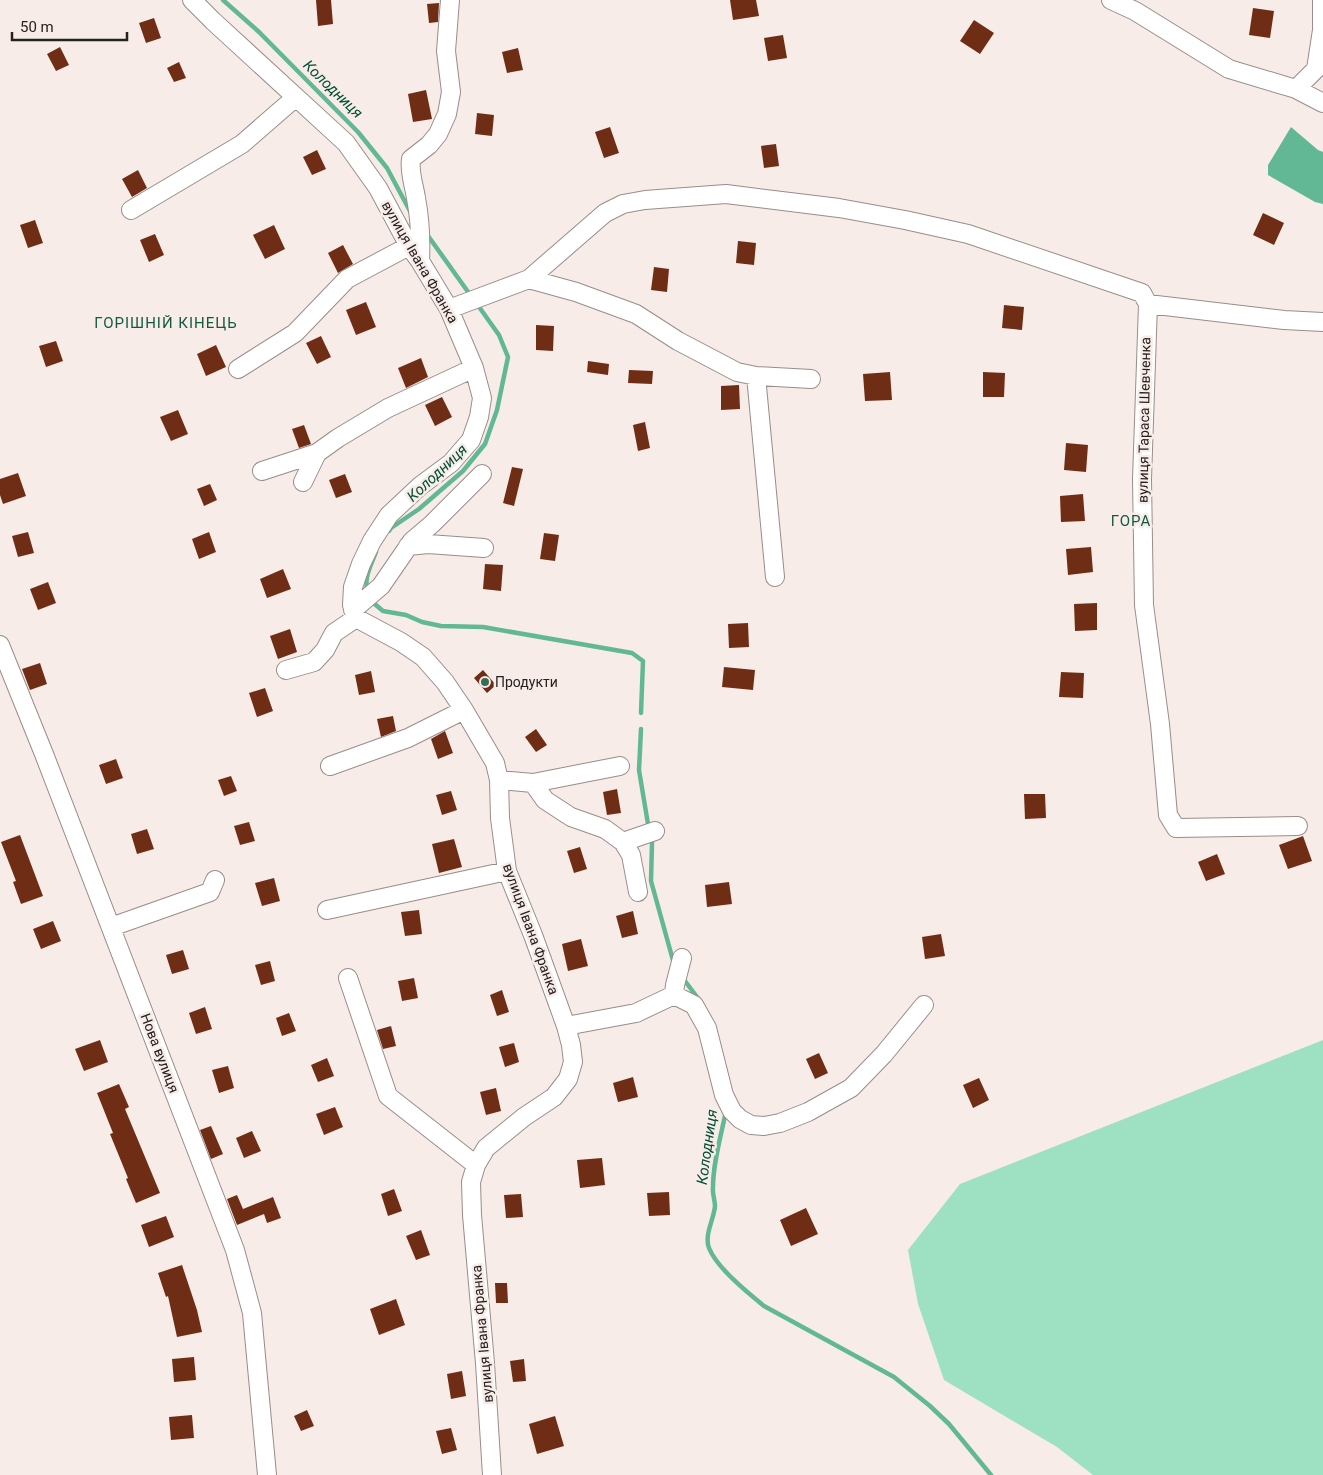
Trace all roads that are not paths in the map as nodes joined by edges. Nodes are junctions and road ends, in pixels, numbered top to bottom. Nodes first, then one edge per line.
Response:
1 (192, 0) edge
2 (450, 0) edge
3 (1111, 0) edge
4 (1322, 0) edge
5 (1296, 89) junction
6 (296, 97) junction
7 (1323, 103) edge
8 (130, 210) dead end
9 (417, 251) junction
10 (529, 279) junction
11 (1148, 304) junction
12 (454, 307) junction
13 (1323, 322) edge
14 (238, 368) dead end
15 (474, 368) junction
16 (756, 376) junction
17 (810, 379) dead end
18 (317, 454) junction
19 (262, 471) dead end
20 (482, 474) dead end
21 (303, 482) dead end
22 (408, 546) junction
23 (484, 548) dead end
24 (775, 577) dead end
25 (357, 611) junction
26 (0, 644) edge
27 (286, 670) dead end
28 (464, 710) junction
29 (330, 766) dead end
30 (620, 766) dead end
31 (499, 780) junction
32 (533, 783) junction
33 (1298, 826) dead end
34 (655, 832) dead end
35 (623, 842) junction
36 (507, 871) junction
37 (215, 880) dead end
38 (638, 892) dead end
39 (327, 910) dead end
40 (111, 927) junction
41 (682, 958) dead end
42 (348, 978) dead end
43 (675, 990) junction
44 (924, 1005) dead end
45 (566, 1026) junction
46 (476, 1165) junction
47 (267, 1475) edge
48 (492, 1475) edge

1 - 6 street, вулиця Івана Франка
2 - 9 street
3 - 5 street
4 - 5 street
5 - 7 street
6 - 8 street
6 - 9 street, вулиця Івана Франка
9 - 12 street, вулиця Івана Франка
9 - 14 street
10 - 11 street
10 - 12 street
10 - 16 street
11 - 13 street
11 - 33 street, вулиця Тараса Шевченка
12 - 15 street, вулиця Івана Франка
15 - 18 street
15 - 25 street, вулиця Івана Франка
16 - 17 street
16 - 24 street
18 - 19 street
18 - 21 street
20 - 22 street
22 - 23 street
22 - 25 street
25 - 27 street
25 - 28 street, вулиця Івана Франка
26 - 40 street, Нова вулиця
28 - 29 street
28 - 31 street, вулиця Івана Франка
30 - 32 street
31 - 32 street
31 - 36 street, вулиця Івана Франка
32 - 35 street
34 - 35 street
35 - 38 street
36 - 39 street
36 - 45 street, вулиця Івана Франка
37 - 40 street
40 - 47 street, Нова вулиця
41 - 43 street
42 - 46 street
43 - 44 street
43 - 45 street
45 - 46 street, вулиця Івана Франка
46 - 48 street, вулиця Івана Франка

